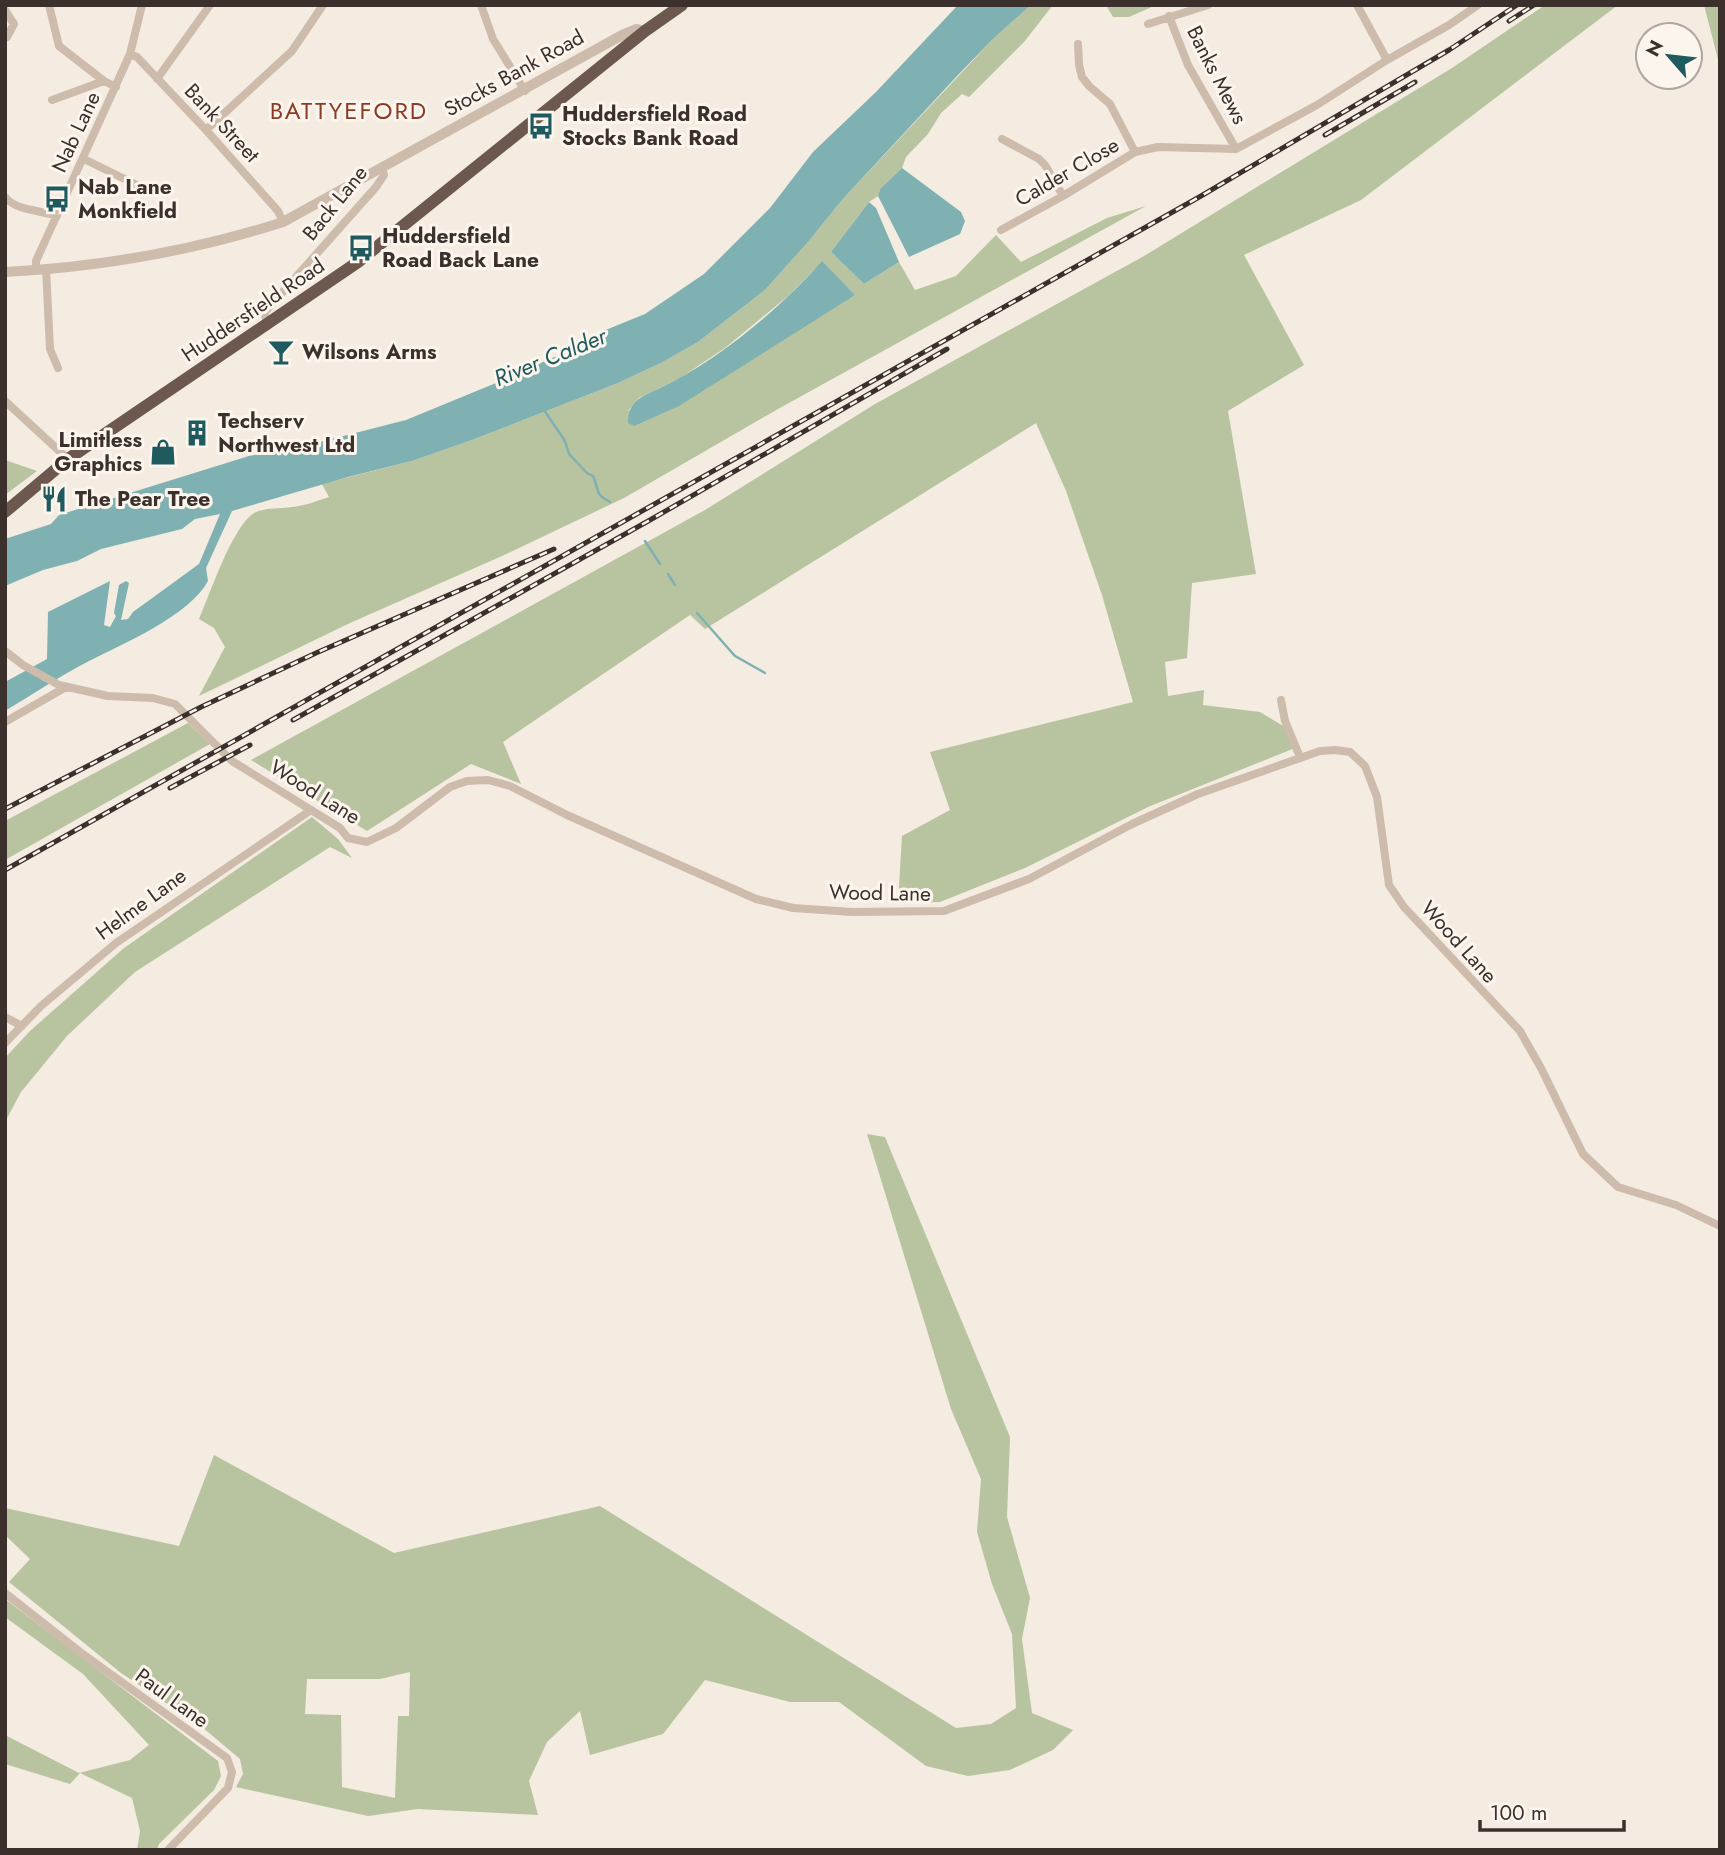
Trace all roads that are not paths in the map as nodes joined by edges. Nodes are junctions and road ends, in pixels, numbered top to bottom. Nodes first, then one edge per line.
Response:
1 (49, 5) edge
2 (142, 5) edge
3 (210, 5) edge
4 (324, 5) edge
5 (481, 5) edge
6 (682, 5) edge
7 (1208, 5) edge
8 (1357, 5) edge
9 (1479, 5) edge
10 (5, 10) edge
11 (1169, 16) junction
12 (1148, 24) dead end
13 (645, 31) junction
14 (7, 37) edge
15 (1078, 44) dead end
16 (130, 54) junction
17 (1387, 60) junction
18 (157, 79) junction
19 (104, 81) junction
20 (116, 87) junction
21 (525, 91) junction
22 (52, 100) dead end
23 (206, 130) junction
24 (1002, 139) dead end
25 (1236, 149) junction
26 (1135, 152) junction
27 (84, 159) junction
28 (382, 169) junction
29 (143, 188) dead end
30 (1063, 196) junction
31 (6, 198) edge
32 (57, 216) junction
33 (284, 222) junction
34 (1001, 230) dead end
35 (41, 270) junction
36 (5, 272) edge
37 (268, 324) junction
38 (58, 368) dead end
39 (5, 401) edge
40 (68, 459) junction
41 (5, 512) edge
42 (5, 651) edge
43 (63, 686) junction
44 (1281, 700) dead end
45 (5, 722) edge
46 (1300, 757) junction
47 (311, 810) junction
48 (5, 1017) edge
49 (22, 1026) junction
50 (5, 1043) edge
51 (1720, 1226) edge
52 (5, 1593) edge
53 (168, 1850) edge

1 - 19 street
2 - 16 street, Nab Lane
3 - 18 street
4 - 23 street
5 - 21 street
6 - 13 highway, Huddersfield Road
7 - 11 street
8 - 17 street
9 - 17 street
10 - 14 street
11 - 12 street
11 - 25 street, Banks Mews
13 - 21 street, Stocks Bank Road
13 - 37 highway, Huddersfield Road
15 - 26 street
16 - 18 street, Bank Street
16 - 20 street, Nab Lane
17 - 25 street
18 - 23 street, Bank Street
19 - 20 street
19 - 22 street
20 - 27 street, Nab Lane
21 - 28 street, Stocks Bank Road
23 - 33 street, Bank Street
24 - 30 street
25 - 26 street, Calder Close
26 - 30 street, Calder Close
27 - 29 street
27 - 32 street, Nab Lane
28 - 33 street, Stocks Bank Road
28 - 37 street, Back Lane
30 - 34 street, Calder Close
31 - 32 street
32 - 35 street, Nab Lane
33 - 35 street, Stocks Bank Road
35 - 36 street, Stocks Bank Road
35 - 38 street
37 - 40 highway, Huddersfield Road
39 - 40 street
40 - 41 highway, Huddersfield Road
42 - 43 street, Wood Lane
43 - 45 street
43 - 47 street, Wood Lane
44 - 46 street
46 - 47 street, Wood Lane
46 - 51 street, Wood Lane
47 - 49 street, Helme Lane
48 - 49 street
49 - 50 street, Helme Lane
52 - 53 street, Paul Lane

